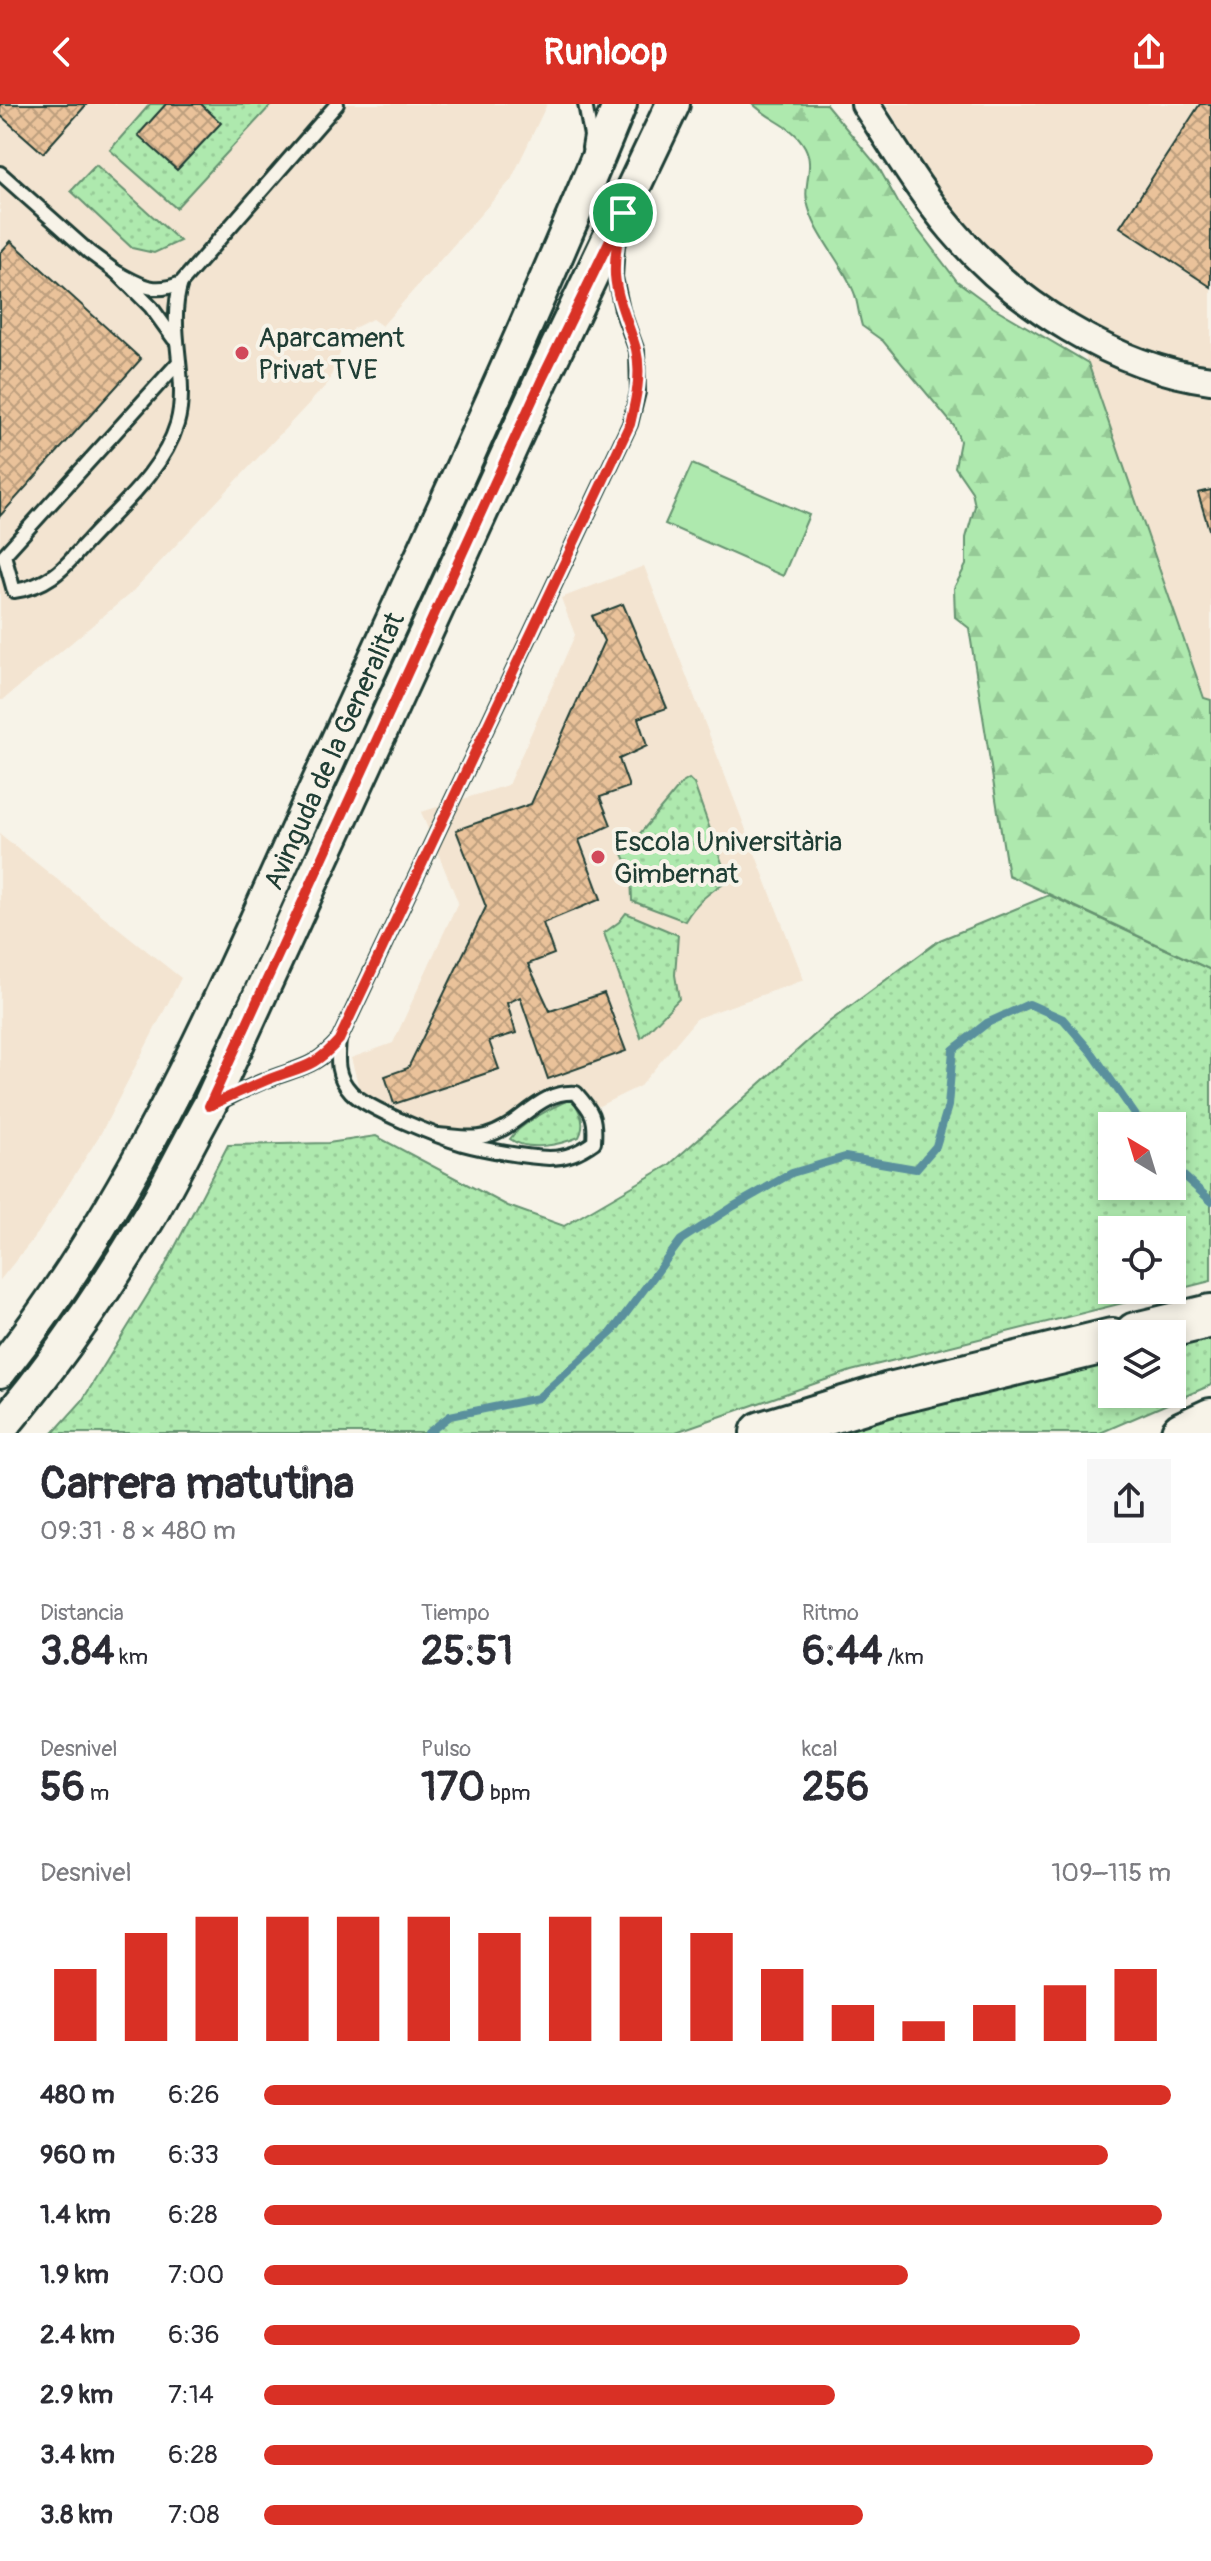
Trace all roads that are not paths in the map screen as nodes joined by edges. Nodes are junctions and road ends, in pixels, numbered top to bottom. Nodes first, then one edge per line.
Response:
1 (337, 104) edge
2 (585, 104) edge
3 (620, 104) edge
4 (673, 104) edge
5 (865, 104) edge
6 (0, 173) edge
7 (585, 190) junction
8 (623, 213) junction
9 (116, 272) junction
10 (181, 283) junction
11 (177, 342) junction
12 (178, 363) junction
13 (1211, 380) edge
14 (7, 592) edge
15 (339, 1040) junction
16 (209, 1106) junction
17 (439, 1135) junction
18 (1211, 1316) edge
19 (1186, 1322) edge
20 (1098, 1343) edge
21 (0, 1371) edge
22 (1211, 1420) edge
23 (0, 1429) edge
24 (762, 1433) edge
25 (1183, 1433) edge

1 - 10 lane
2 - 7 lane
3 - 7 street, Avinguda de la Generalitat
4 - 8 street, Avinguda de la Generalitat
5 - 13 street
6 - 9 lane
7 - 21 street, Avinguda de la Generalitat
8 - 15 lane
8 - 16 street, Avinguda de la Generalitat
9 - 10 lane
9 - 11 lane
10 - 11 lane
11 - 12 lane
12 - 14 lane
12 - 14 lane
15 - 16 lane
15 - 17 lane
16 - 23 street, Avinguda de la Generalitat
17 - 17 lane
18 - 19 highway
20 - 24 highway
22 - 25 highway

